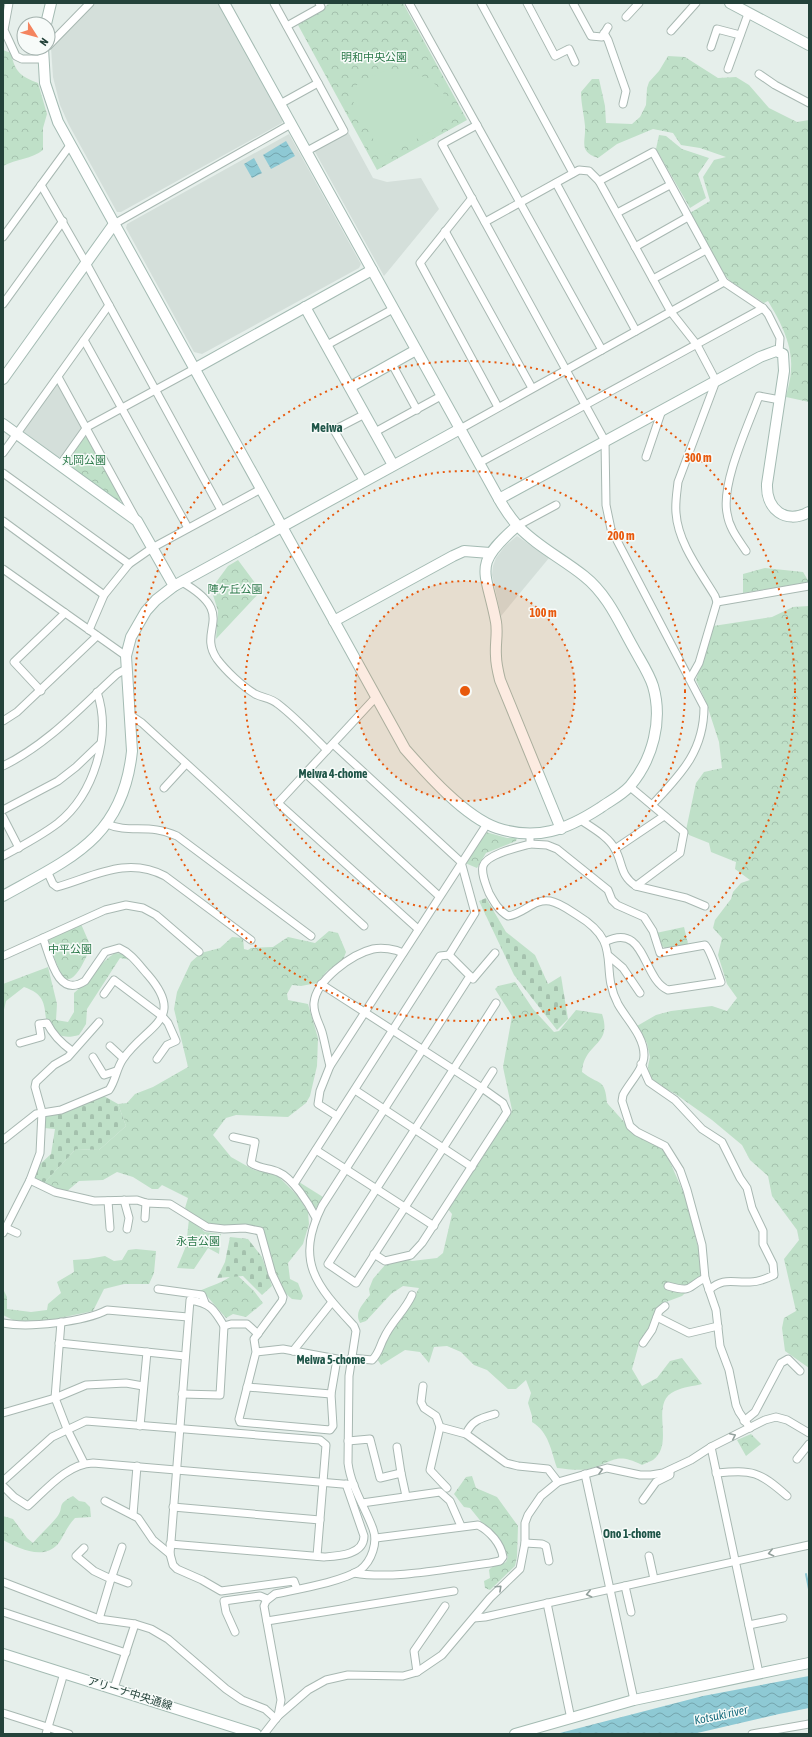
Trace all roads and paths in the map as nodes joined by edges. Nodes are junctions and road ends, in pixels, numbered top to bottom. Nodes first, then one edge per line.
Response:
1 (9, 3) edge
2 (51, 3) edge
3 (90, 3) edge
4 (224, 3) edge
5 (274, 3) edge
6 (319, 3) edge
7 (409, 3) edge
8 (481, 3) edge
9 (527, 3) edge
10 (573, 3) edge
11 (639, 3) edge
12 (696, 3) edge
13 (730, 3) edge
14 (748, 14) junction
15 (48, 16) edge
16 (626, 17) dead end
17 (287, 26) junction
18 (671, 31) dead end
19 (740, 36) junction
20 (56, 38) edge
21 (809, 45) edge
22 (711, 47) dead end
23 (16, 56) edge
24 (16, 56) edge
25 (30, 56) edge
26 (44, 56) edge
27 (575, 62) dead end
28 (728, 69) dead end
29 (759, 74) dead end
30 (318, 83) junction
31 (809, 103) edge
32 (280, 104) junction
33 (623, 104) dead end
34 (291, 124) junction
35 (477, 125) junction
36 (71, 144) junction
37 (306, 151) junction
38 (573, 173) junction
39 (599, 181) junction
40 (556, 183) junction
41 (41, 184) junction
42 (670, 185) junction
43 (472, 198) junction
44 (520, 202) junction
45 (617, 214) junction
46 (688, 217) junction
47 (63, 221) junction
48 (485, 222) junction
49 (114, 224) junction
50 (445, 231) junction
51 (3, 238) edge
52 (635, 247) junction
53 (706, 250) junction
54 (86, 262) junction
55 (372, 270) junction
56 (653, 279) junction
57 (724, 282) junction
58 (3, 304) edge
59 (109, 305) junction
60 (305, 307) junction
61 (763, 308) junction
62 (393, 309) junction
63 (671, 312) junction
64 (636, 331) junction
65 (84, 340) junction
66 (326, 345) junction
67 (697, 345) junction
68 (416, 350) junction
69 (602, 350) junction
70 (779, 352) junction
71 (392, 364) junction
72 (194, 369) junction
73 (567, 369) junction
74 (58, 377) junction
75 (3, 379) edge
76 (716, 381) junction
77 (350, 387) junction
78 (532, 388) junction
79 (156, 390) junction
80 (442, 396) junction
81 (780, 400) junction
82 (587, 406) junction
83 (498, 408) junction
84 (121, 409) junction
85 (417, 410) junction
86 (662, 410) junction
87 (365, 414) junction
88 (3, 424) edge
89 (87, 427) junction
90 (460, 429) junction
91 (375, 432) junction
92 (17, 434) junction
93 (606, 441) junction
94 (3, 453) edge
95 (646, 457) dead end
96 (479, 464) junction
97 (60, 465) junction
98 (393, 465) junction
99 (3, 473) edge
100 (364, 482) junction
101 (261, 489) junction
102 (499, 499) junction
103 (556, 506) dead end
104 (221, 510) junction
105 (809, 512) edge
106 (137, 521) junction
107 (3, 522) edge
108 (518, 526) junction
109 (282, 527) junction
110 (188, 528) junction
111 (152, 548) junction
112 (746, 551) dead end
113 (490, 553) junction
114 (129, 564) junction
115 (3, 569) edge
116 (178, 584) junction
117 (809, 586) edge
118 (104, 595) junction
119 (717, 602) junction
120 (65, 613) junction
121 (334, 622) junction
122 (89, 630) junction
123 (97, 636) junction
124 (126, 656) junction
125 (126, 669) junction
126 (690, 679) junction
127 (41, 691) junction
128 (97, 692) junction
129 (376, 697) junction
130 (130, 715) junction
131 (3, 721) edge
132 (100, 744) junction
133 (330, 747) junction
134 (186, 764) junction
135 (3, 766) edge
136 (305, 773) junction
137 (629, 786) junction
138 (164, 788) dead end
139 (652, 806) junction
140 (3, 810) edge
141 (664, 816) junction
142 (3, 817) edge
143 (581, 820) junction
144 (107, 824) junction
145 (487, 824) junction
146 (561, 829) junction
147 (530, 834) junction
148 (530, 844) junction
149 (19, 848) junction
150 (615, 849) junction
151 (3, 856) edge
152 (461, 862) junction
153 (47, 871) junction
154 (636, 886) junction
155 (3, 896) edge
156 (439, 896) junction
157 (706, 906) dead end
158 (364, 926) dead end
159 (418, 930) junction
160 (311, 936) dead end
161 (43, 938) junction
162 (251, 940) dead end
163 (605, 942) junction
164 (199, 952) dead end
165 (403, 953) junction
166 (495, 953) dead end
167 (449, 955) junction
168 (3, 956) edge
169 (609, 956) junction
170 (470, 976) junction
171 (321, 984) junction
172 (640, 993) dead end
173 (104, 994) dead end
174 (496, 1003) dead end
175 (365, 1012) junction
176 (162, 1016) junction
177 (99, 1022) dead end
178 (393, 1030) junction
179 (20, 1043) dead end
180 (110, 1046) dead end
181 (423, 1050) junction
182 (72, 1051) junction
183 (93, 1057) dead end
184 (123, 1058) junction
185 (157, 1059) dead end
186 (641, 1064) junction
187 (330, 1066) junction
188 (453, 1069) junction
189 (116, 1071) junction
190 (493, 1071) dead end
191 (482, 1088) junction
192 (354, 1090) junction
193 (384, 1110) junction
194 (42, 1112) junction
195 (338, 1116) junction
196 (415, 1129) junction
197 (233, 1137) dead end
198 (3, 1140) edge
199 (443, 1148) junction
200 (316, 1150) junction
201 (472, 1167) junction
202 (346, 1170) junction
203 (30, 1180) junction
204 (294, 1184) junction
205 (376, 1189) junction
206 (124, 1200) junction
207 (108, 1201) junction
208 (146, 1203) junction
209 (404, 1208) junction
210 (145, 1218) dead end
211 (316, 1218) junction
212 (434, 1226) junction
213 (110, 1228) dead end
214 (127, 1229) dead end
215 (5, 1230) edge
216 (17, 1233) dead end
217 (374, 1254) junction
218 (705, 1278) junction
219 (668, 1286) dead end
220 (158, 1290) dead end
221 (708, 1290) junction
222 (412, 1295) dead end
223 (332, 1302) junction
224 (205, 1303) junction
225 (665, 1306) dead end
226 (188, 1317) junction
227 (657, 1317) junction
228 (61, 1322) junction
229 (3, 1323) edge
230 (224, 1326) junction
231 (718, 1326) junction
232 (258, 1334) junction
233 (59, 1343) junction
234 (643, 1343) dead end
235 (293, 1351) junction
236 (147, 1352) junction
237 (256, 1352) junction
238 (185, 1356) junction
239 (351, 1358) junction
240 (800, 1371) dead end
241 (143, 1386) junction
242 (423, 1386) dead end
243 (247, 1387) junction
244 (182, 1394) junction
245 (331, 1394) junction
246 (55, 1398) junction
247 (3, 1413) edge
248 (495, 1414) dead end
249 (744, 1421) junction
250 (140, 1426) junction
251 (440, 1427) junction
252 (750, 1428) junction
253 (67, 1429) junction
254 (179, 1430) junction
255 (809, 1433) edge
256 (466, 1434) junction
257 (348, 1441) junction
258 (809, 1444) edge
259 (397, 1447) dead end
260 (711, 1447) junction
261 (797, 1459) dead end
262 (84, 1463) junction
263 (137, 1466) junction
264 (176, 1470) junction
265 (670, 1470) junction
266 (401, 1473) junction
267 (716, 1473) junction
268 (585, 1474) junction
269 (3, 1481) edge
270 (323, 1482) junction
271 (558, 1482) junction
272 (350, 1484) junction
273 (3, 1486) edge
274 (447, 1488) dead end
275 (406, 1496) junction
276 (787, 1496) dead end
277 (643, 1500) dead end
278 (104, 1501) dead end
279 (362, 1503) junction
280 (172, 1507) junction
281 (134, 1515) junction
282 (320, 1520) junction
283 (462, 1526) junction
284 (376, 1538) junction
285 (525, 1543) junction
286 (170, 1544) junction
287 (809, 1545) edge
288 (122, 1547) dead end
289 (84, 1548) dead end
290 (170, 1554) junction
291 (317, 1556) junction
292 (649, 1556) dead end
293 (549, 1561) dead end
294 (735, 1561) junction
295 (353, 1573) junction
296 (112, 1578) junction
297 (654, 1579) junction
298 (3, 1582) edge
299 (128, 1583) dead end
300 (626, 1586) junction
301 (297, 1589) junction
302 (610, 1589) junction
303 (454, 1592) dead end
304 (267, 1599) junction
305 (547, 1603) junction
306 (445, 1606) dead end
307 (3, 1612) edge
308 (631, 1612) dead end
309 (474, 1618) junction
310 (783, 1618) dead end
311 (99, 1619) junction
312 (267, 1621) junction
313 (135, 1624) junction
314 (749, 1625) junction
315 (235, 1632) dead end
316 (126, 1653) junction
317 (3, 1654) edge
318 (809, 1662) edge
319 (417, 1672) junction
320 (64, 1673) junction
321 (759, 1673) junction
322 (114, 1688) junction
323 (634, 1700) junction
324 (3, 1713) edge
325 (277, 1717) junction
326 (571, 1719) junction
327 (809, 1724) edge
328 (799, 1726) junction
329 (47, 1731) edge
330 (69, 1734) edge
331 (256, 1734) edge
332 (264, 1734) edge
333 (514, 1734) edge
334 (752, 1734) edge
335 (800, 1734) edge

1 - 23 street
2 - 15 street
3 - 20 street
4 - 32 street
5 - 17 street
6 - 17 street
7 - 35 street
8 - 38 street
9 - 27 street
10 - 33 street
11 - 16 street
12 - 18 street
13 - 14 street
14 - 19 street
14 - 21 street
17 - 30 street
19 - 22 street
19 - 28 street
24 - 25 street
26 - 36 street
29 - 31 street
30 - 32 street
30 - 37 street
32 - 34 street
34 - 37 street
34 - 49 street
35 - 43 street
35 - 44 street
36 - 41 street
36 - 49 street
37 - 55 street
38 - 39 street
38 - 40 street
39 - 42 street
39 - 45 street
40 - 44 street
40 - 64 street
41 - 47 street
41 - 51 street
42 - 45 street
42 - 46 street
43 - 48 street
43 - 50 street
44 - 48 street
44 - 69 street
45 - 52 street
46 - 52 street
46 - 53 street
47 - 54 street
47 - 58 street
48 - 73 street
49 - 54 street
49 - 72 street
50 - 78 street
50 - 83 street
52 - 56 street
53 - 56 street
53 - 57 street
54 - 59 street
54 - 75 street
55 - 60 street
55 - 62 street
56 - 63 street
57 - 61 street
57 - 63 street
59 - 65 street
59 - 79 street
60 - 66 street
60 - 72 street
61 - 67 street
61 - 70 street
62 - 66 street
62 - 68 street
63 - 64 street
63 - 67 street
64 - 69 street
65 - 74 street
65 - 84 street
66 - 77 street
67 - 76 street
67 - 82 street
68 - 71 street
68 - 80 street
69 - 73 street
70 - 76 street
70 - 81 street
71 - 77 street
71 - 85 street
72 - 79 street
72 - 101 street
73 - 78 street
73 - 82 street
74 - 89 street
74 - 92 street
76 - 86 street
76 - 119 street
77 - 87 street
78 - 83 street
79 - 84 street
79 - 104 street
80 - 85 street
80 - 90 street
81 - 105 street
81 - 112 street
82 - 93 street
82 - 96 street
83 - 90 street
84 - 89 street
84 - 110 street
85 - 91 street
86 - 93 street
86 - 95 street
87 - 91 street
87 - 100 street
88 - 92 street
89 - 97 street
89 - 106 street
90 - 96 street
90 - 98 street
91 - 98 street
92 - 94 street
92 - 97 street
93 - 102 street
93 - 126 street
96 - 102 street
97 - 106 street
98 - 100 street
99 - 114 street
100 - 109 street
101 - 104 street
101 - 109 street
102 - 108 street
103 - 108 street
104 - 110 street
106 - 111 street
107 - 118 street
108 - 113 street
108 - 137 street
109 - 116 street
109 - 121 street
110 - 111 street
111 - 114 street
111 - 116 street
113 - 121 street
113 - 146 street
114 - 118 street
115 - 120 street
116 - 124 street
116 - 133 street
117 - 119 street
118 - 122 street
119 - 126 street
120 - 122 street
120 - 127 street
121 - 129 street
122 - 123 street
123 - 124 street
123 - 127 street
124 - 125 street
125 - 128 street
125 - 130 street
126 - 139 street
127 - 131 street
128 - 132 street
128 - 135 street
129 - 133 street
129 - 145 street
130 - 134 street
130 - 144 street
132 - 140 street
132 - 149 street
133 - 136 street
133 - 152 street
134 - 138 street
134 - 158 street
136 - 156 street
136 - 159 street
137 - 139 street
137 - 143 street
139 - 141 street
141 - 150 street
141 - 154 street
142 - 149 street
143 - 146 street
143 - 150 street
144 - 153 street
144 - 160 street
145 - 147 street
145 - 152 street
146 - 147 street
147 - 148 street
148 - 163 street
148 - 163 street
149 - 151 street
150 - 154 street
152 - 156 street
152 - 167 street
153 - 155 street
153 - 162 street
154 - 157 street
156 - 159 street
159 - 165 street
161 - 164 street
161 - 168 street
161 - 176 street
163 - 169 street
165 - 171 street
165 - 175 street
166 - 170 street
167 - 170 street
167 - 178 street
169 - 172 street
169 - 186 street
170 - 181 street
171 - 175 street
171 - 187 street
173 - 176 street
174 - 188 street
175 - 178 street
175 - 187 street
176 - 184 street
176 - 185 street
177 - 182 street
178 - 181 street
178 - 192 street
179 - 182 street
180 - 184 street
181 - 188 street
181 - 193 street
182 - 194 street
183 - 189 street
184 - 189 street
186 - 218 street
186 - 221 street
187 - 195 street
188 - 191 street
188 - 196 street
189 - 194 street
190 - 191 street
191 - 199 street
191 - 201 street
192 - 193 street
192 - 195 street
193 - 196 street
193 - 202 street
194 - 198 street
194 - 203 street
195 - 200 street
196 - 199 street
196 - 205 street
197 - 204 street
199 - 201 street
199 - 209 street
200 - 202 street
200 - 204 street
201 - 212 street
202 - 205 street
202 - 211 street
203 - 207 street
203 - 215 street
204 - 211 street
205 - 209 street
205 - 217 street
206 - 207 street
206 - 208 street
206 - 214 street
207 - 213 street
208 - 210 street
208 - 232 street
209 - 212 street
209 - 217 street
211 - 223 street
212 - 217 street
215 - 216 street
218 - 219 street
218 - 221 street
220 - 224 street
221 - 231 street
222 - 239 street
223 - 235 street
223 - 239 street
224 - 226 street
224 - 230 street
225 - 227 street
226 - 228 street
226 - 238 street
227 - 231 street
227 - 234 street
228 - 229 street
228 - 233 street
230 - 232 street
230 - 244 street
231 - 249 street
232 - 237 street
233 - 236 street
233 - 246 street
235 - 237 street
235 - 245 street
236 - 238 street
236 - 241 street
237 - 243 street
238 - 244 street
239 - 257 street
240 - 249 street
241 - 246 street
241 - 250 street
242 - 251 street
243 - 245 street
243 - 245 street
244 - 254 street
246 - 247 street
246 - 253 street
248 - 256 street
249 - 252 street
250 - 253 street
250 - 254 street
251 - 256 street
251 - 274 street
252 - 255 street
260 -> 252 street
253 - 262 street
253 - 269 street
254 - 264 street
254 - 270 street
256 - 271 street
257 - 266 street
257 - 272 street
258 - 261 street
259 - 266 street
260 - 265 street
260 - 267 street
262 - 263 street
262 - 273 street
263 - 264 street
263 - 281 street
264 - 270 street
264 - 280 street
268 -> 265 street
265 - 277 street
266 - 275 street
267 - 276 street
267 - 294 street
268 - 271 street
268 - 302 street
270 - 272 street
270 - 282 street
271 - 285 street
272 - 279 street
272 - 291 street
275 - 279 street
275 - 283 street
278 - 281 street
279 - 284 street
280 - 282 street
280 - 286 street
281 - 290 street
282 - 291 street
283 - 284 street
283 - 295 street
284 - 295 street
285 - 293 street
309 -> 285 street
286 - 290 street
286 - 291 street
287 -> 294 street
288 - 296 street
289 - 296 street
290 - 301 street
292 - 297 street
294 - 297 street
294 - 314 street
295 - 301 street
296 - 299 street
296 - 311 street
297 - 300 street
298 - 311 street
300 - 302 street
300 - 308 street
301 - 304 street
302 -> 305 street
302 - 323 street
303 - 312 street
304 - 312 street
304 - 315 street
305 - 309 street
305 - 326 street
306 - 319 street
307 - 316 street
309 - 319 street
310 - 314 street
311 - 313 street
312 - 325 street
313 - 316 street
313 - 325 street
314 - 321 street
316 - 322 street
317 - 320 street, アリーナ中央通線
318 - 321 street
319 - 325 street
320 - 322 street, アリーナ中央通線
320 - 329 street
321 - 323 street
322 - 331 street, アリーナ中央通線
323 - 326 street
324 - 329 street
325 - 332 street
326 - 333 street
327 - 328 street
328 - 334 street
328 - 335 street
329 - 330 street

